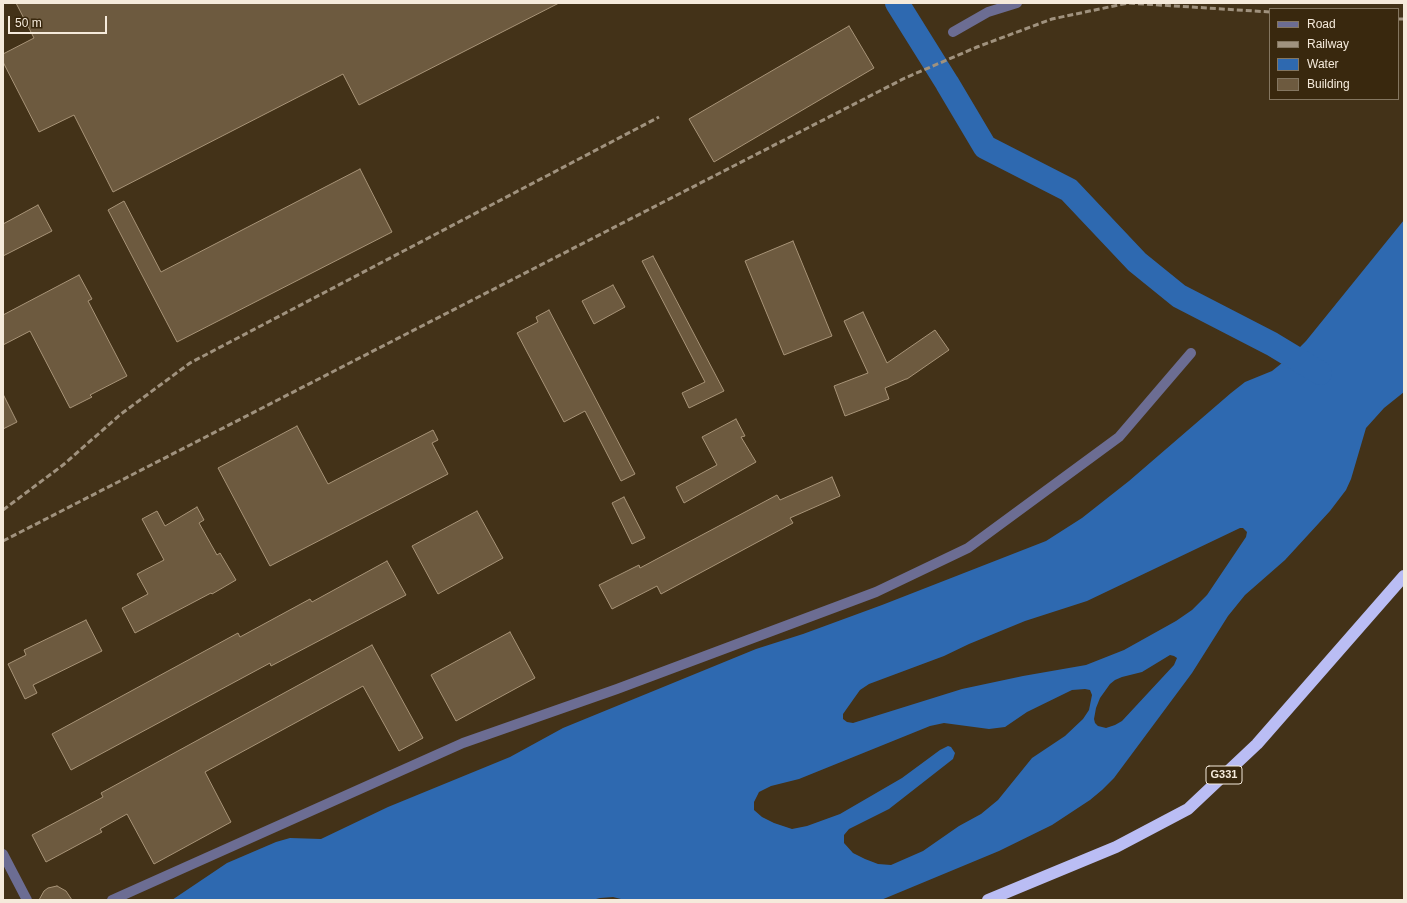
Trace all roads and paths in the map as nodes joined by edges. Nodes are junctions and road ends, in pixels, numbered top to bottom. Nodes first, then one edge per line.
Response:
1 (1017, 3) edge
2 (953, 32) dead end
3 (1191, 353) dead end
4 (1404, 576) edge
5 (3, 854) edge
6 (27, 900) edge
7 (112, 900) edge
8 (988, 900) edge

1 - 2 street
3 - 7 street
4 - 8 highway, G331
5 - 6 street

